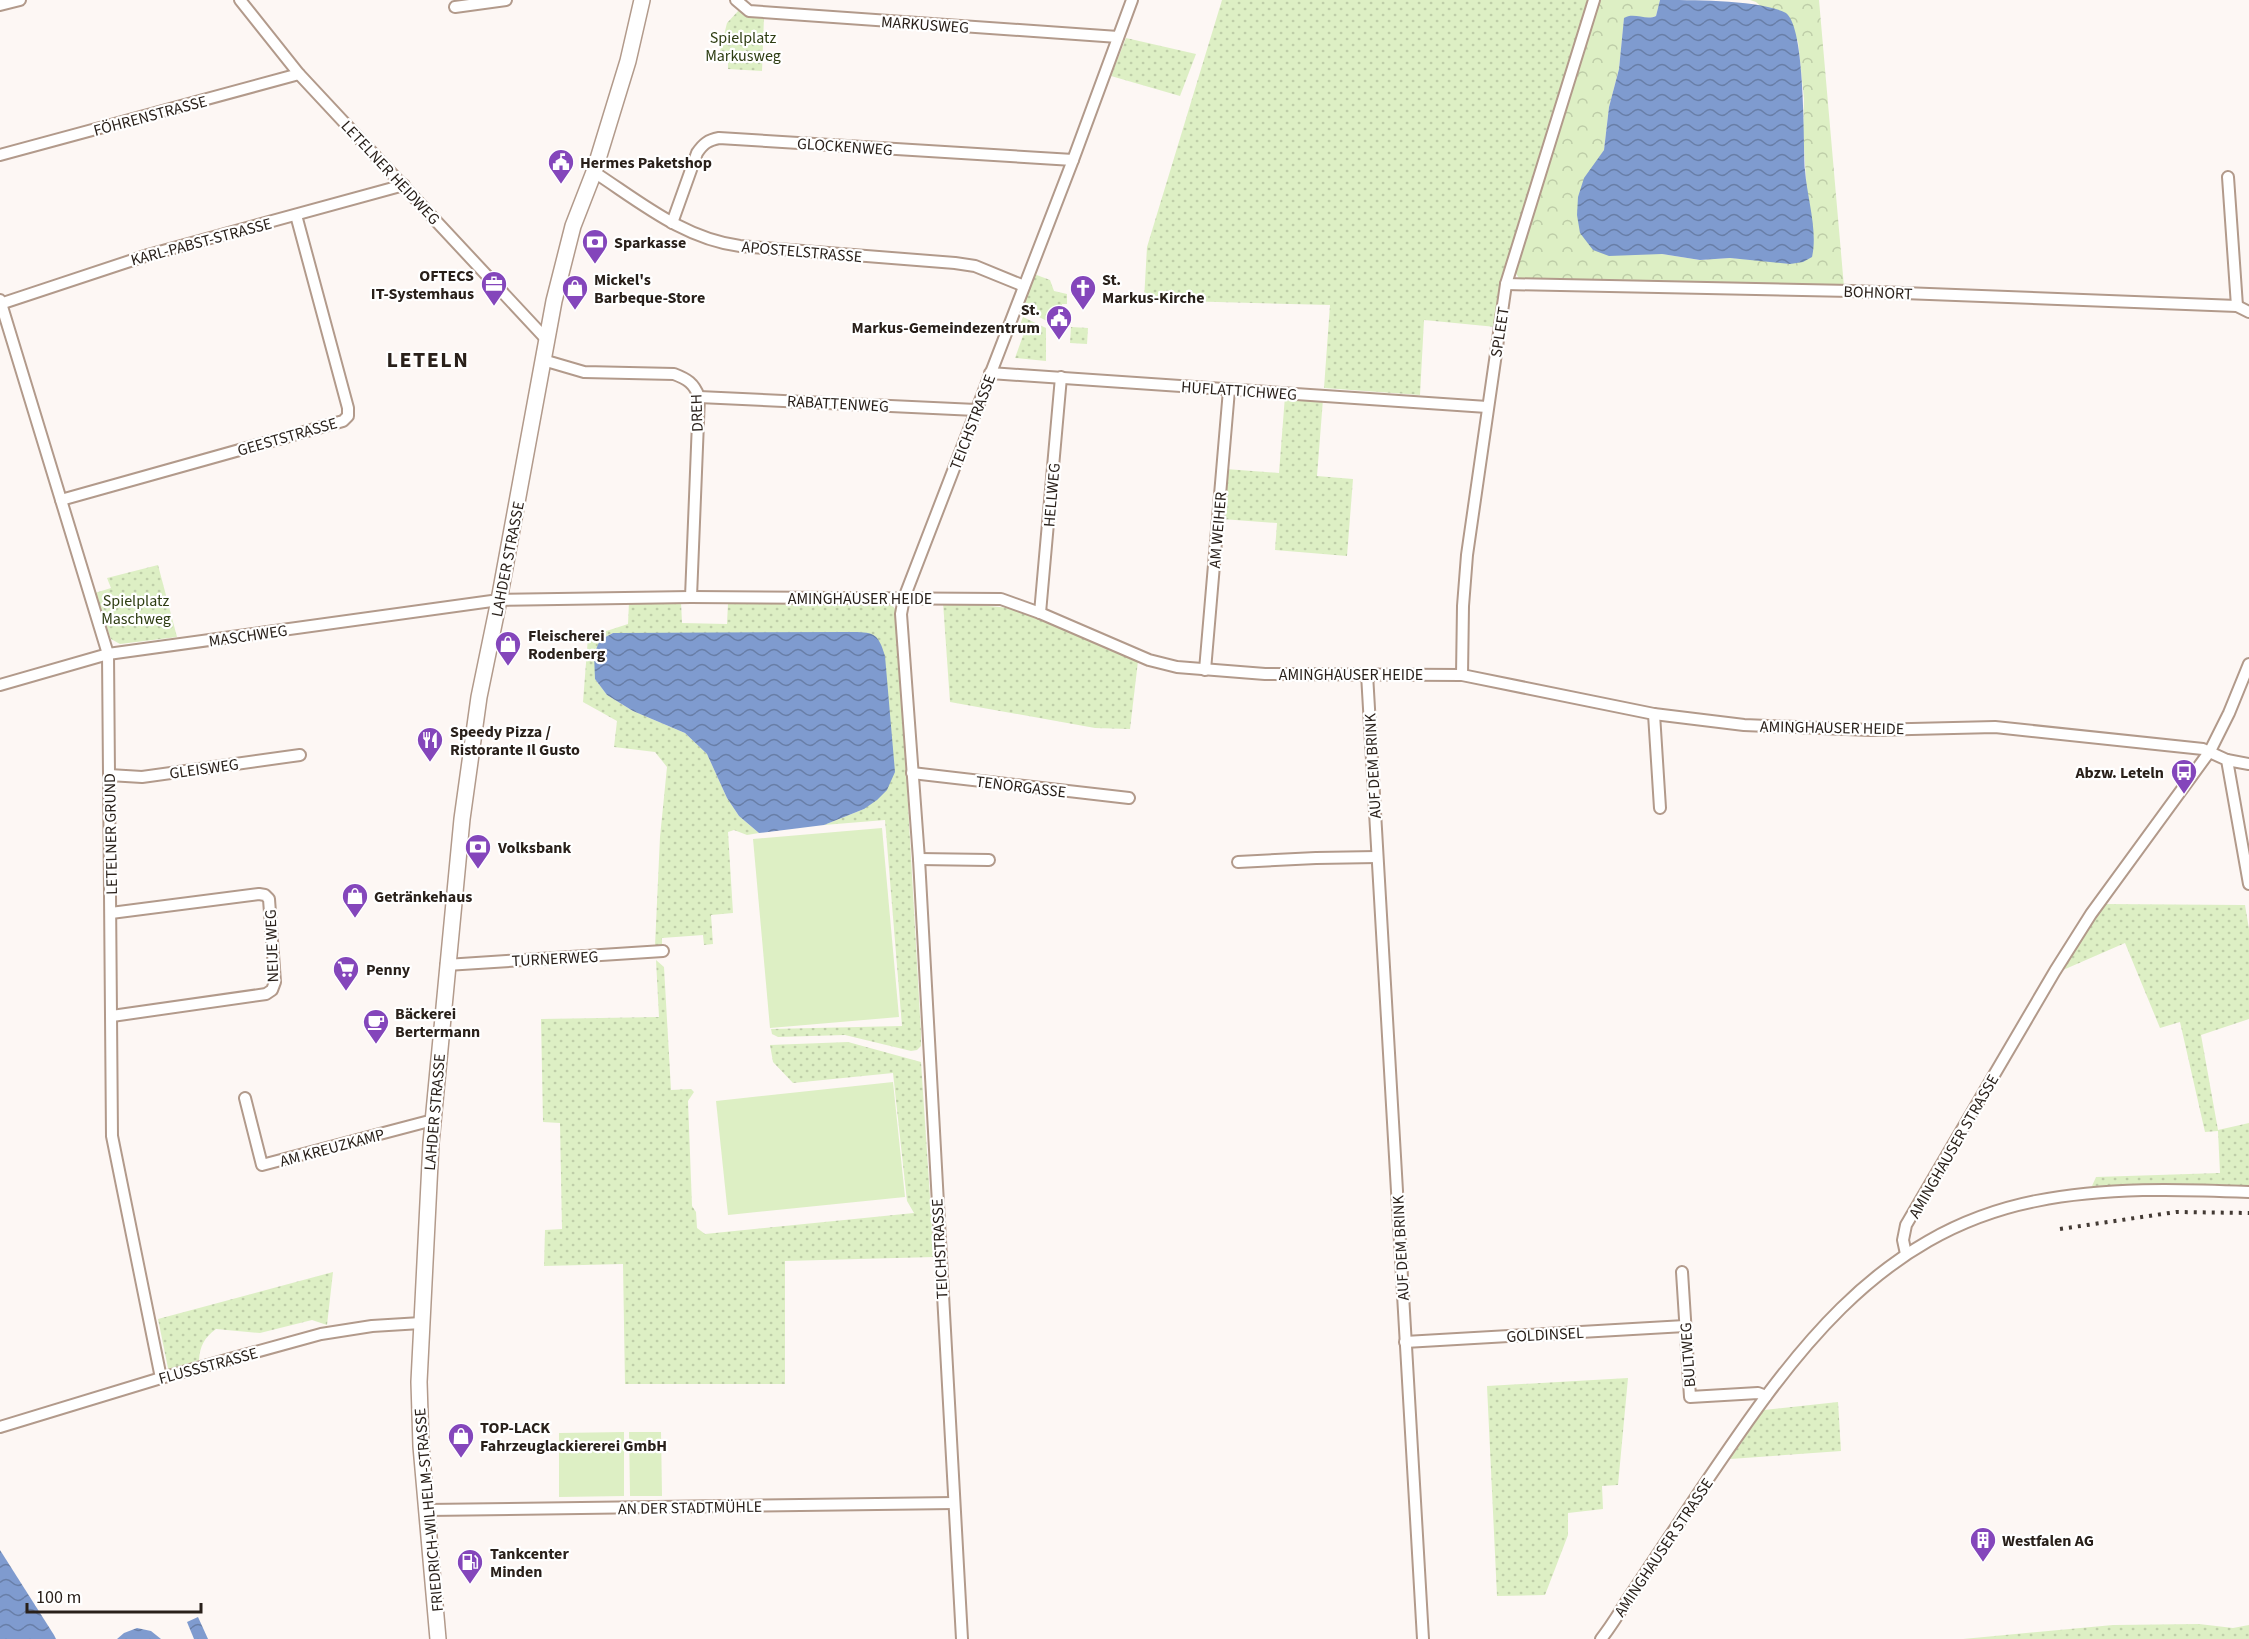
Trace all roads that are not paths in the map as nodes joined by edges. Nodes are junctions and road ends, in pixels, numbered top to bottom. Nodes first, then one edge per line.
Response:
1 (20, 0) edge
2 (240, 0) edge
3 (506, 0) edge
4 (642, 0) edge
5 (736, 0) edge
6 (1132, 0) edge
7 (1594, 0) edge
8 (0, 5) edge
9 (455, 7) dead end
10 (1118, 37) junction
11 (299, 74) junction
12 (0, 155) edge
13 (1073, 160) junction
14 (594, 172) junction
15 (2228, 177) dead end
16 (404, 185) junction
17 (296, 216) junction
18 (672, 223) junction
19 (1506, 284) junction
20 (1024, 286) junction
21 (0, 302) edge
22 (2237, 306) junction
23 (2249, 312) edge
24 (547, 340) junction
25 (543, 360) junction
26 (990, 373) junction
27 (1061, 377) junction
28 (1229, 390) junction
29 (699, 397) junction
30 (1487, 407) junction
31 (976, 410) junction
32 (61, 500) junction
33 (691, 597) junction
34 (904, 598) junction
35 (499, 600) junction
36 (1040, 613) junction
37 (108, 654) junction
38 (2249, 664) edge
39 (1205, 670) junction
40 (1367, 674) junction
41 (1462, 675) junction
42 (0, 685) edge
43 (1654, 714) junction
44 (2210, 751) junction
45 (300, 755) dead end
46 (2227, 760) junction
47 (2249, 764) edge
48 (912, 773) junction
49 (109, 775) junction
50 (1129, 798) dead end
51 (1660, 808) dead end
52 (1377, 857) junction
53 (919, 859) junction
54 (989, 860) dead end
55 (1238, 862) dead end
56 (2249, 884) edge
57 (111, 913) junction
58 (663, 951) dead end
59 (446, 964) junction
60 (112, 1016) junction
61 (245, 1098) dead end
62 (433, 1119) junction
63 (2249, 1192) edge
64 (1906, 1254) junction
65 (1682, 1272) dead end
66 (421, 1323) junction
67 (1684, 1326) junction
68 (1406, 1342) junction
69 (161, 1378) junction
70 (419, 1382) joint
71 (1766, 1396) junction
72 (0, 1427) edge
73 (954, 1503) junction
74 (427, 1510) junction
75 (438, 1639) edge
76 (962, 1639) edge
77 (1423, 1639) edge
78 (1601, 1639) edge

1 - 8 street
2 - 11 street, LETELNER HEIDWEG
3 - 9 street
4 - 14 street, LAHDER STRASSE
5 - 10 street, MARKUSWEG
6 - 10 street, TEICHSTRASSE
7 - 19 street, SPLEET
10 - 13 street, TEICHSTRASSE
11 - 12 street, FÖHRENSTRASSE
11 - 16 street, LETELNER HEIDWEG
13 - 18 street, GLOCKENWEG
13 - 20 street, TEICHSTRASSE
14 - 18 street, APOSTELSTRASSE
14 - 24 street, LAHDER STRASSE
15 - 22 street
16 - 17 street, KARL-PABST-STRASSE
16 - 24 street, LETELNER HEIDWEG
17 - 21 street, KARL-PABST-STRASSE
17 - 32 street, GEESTSTRASSE
18 - 20 street, APOSTELSTRASSE
19 - 22 street, BOHNORT
19 - 30 street, SPLEET
20 - 26 street, TEICHSTRASSE
21 - 32 street, LETELNER GRUND
22 - 23 street, BOHNORT
24 - 25 street, LAHDER STRASSE
25 - 29 street, DREH
25 - 35 street, LAHDER STRASSE
26 - 27 street, HUFLATTICHWEG
26 - 31 street, TEICHSTRASSE
27 - 28 street, HUFLATTICHWEG
27 - 36 street, HELLWEG
28 - 30 street, HUFLATTICHWEG
28 - 39 street, AM WEIHER
29 - 31 street, RABATTENWEG
29 - 33 street, DREH
30 - 41 street, SPLEET
31 - 34 street, TEICHSTRASSE
32 - 37 street, LETELNER GRUND
33 - 34 street, AMINGHAUSER HEIDE
33 - 35 street, AMINGHAUSER HEIDE
34 - 36 street, AMINGHAUSER HEIDE
34 - 48 street, TEICHSTRASSE
35 - 37 street, MASCHWEG
35 - 59 street, LAHDER STRASSE
36 - 39 street, AMINGHAUSER HEIDE
37 - 42 street, MASCHWEG
37 - 49 street, LETELNER GRUND
38 - 44 street, AMINGHAUSER STRASSE
39 - 40 street, AMINGHAUSER HEIDE
40 - 41 street, AMINGHAUSER HEIDE
40 - 52 street, AUF DEM BRINK
41 - 43 street, AMINGHAUSER HEIDE
43 - 44 street, AMINGHAUSER HEIDE
43 - 51 street
44 - 46 street, AMINGHAUSER HEIDE
44 - 64 street, AMINGHAUSER STRASSE
45 - 49 street, GLEISWEG
46 - 47 street, AMINGHAUSER HEIDE
46 - 56 street
48 - 50 street, TENORGASSE
48 - 53 street, TEICHSTRASSE
49 - 57 street, LETELNER GRUND
52 - 55 street
52 - 68 street, AUF DEM BRINK
53 - 54 street
53 - 73 street, TEICHSTRASSE
57 - 60 street, LETELNER GRUND
57 - 60 street, NEIJE WEG
58 - 59 street, TURNERWEG
59 - 62 street, LAHDER STRASSE
60 - 69 street, LETELNER GRUND
61 - 62 street, AM KREUZKAMP
62 - 66 street, LAHDER STRASSE
63 - 64 street
64 - 71 street, AMINGHAUSER STRASSE
65 - 67 street, BULTWEG
66 - 69 street, FLUSSSTRASSE
66 - 70 street, LAHDER STRASSE
67 - 68 street, GOLDINSEL
67 - 71 street, BULTWEG
68 - 77 street, AUF DEM BRINK
69 - 72 street, FLUSSSTRASSE
70 - 74 street, FRIEDRICH-WILHELM-STRASSE
71 - 78 street, AMINGHAUSER STRASSE
73 - 74 street, AN DER STADTMÜHLE
73 - 76 street, TEICHSTRASSE
74 - 75 street, FRIEDRICH-WILHELM-STRASSE

